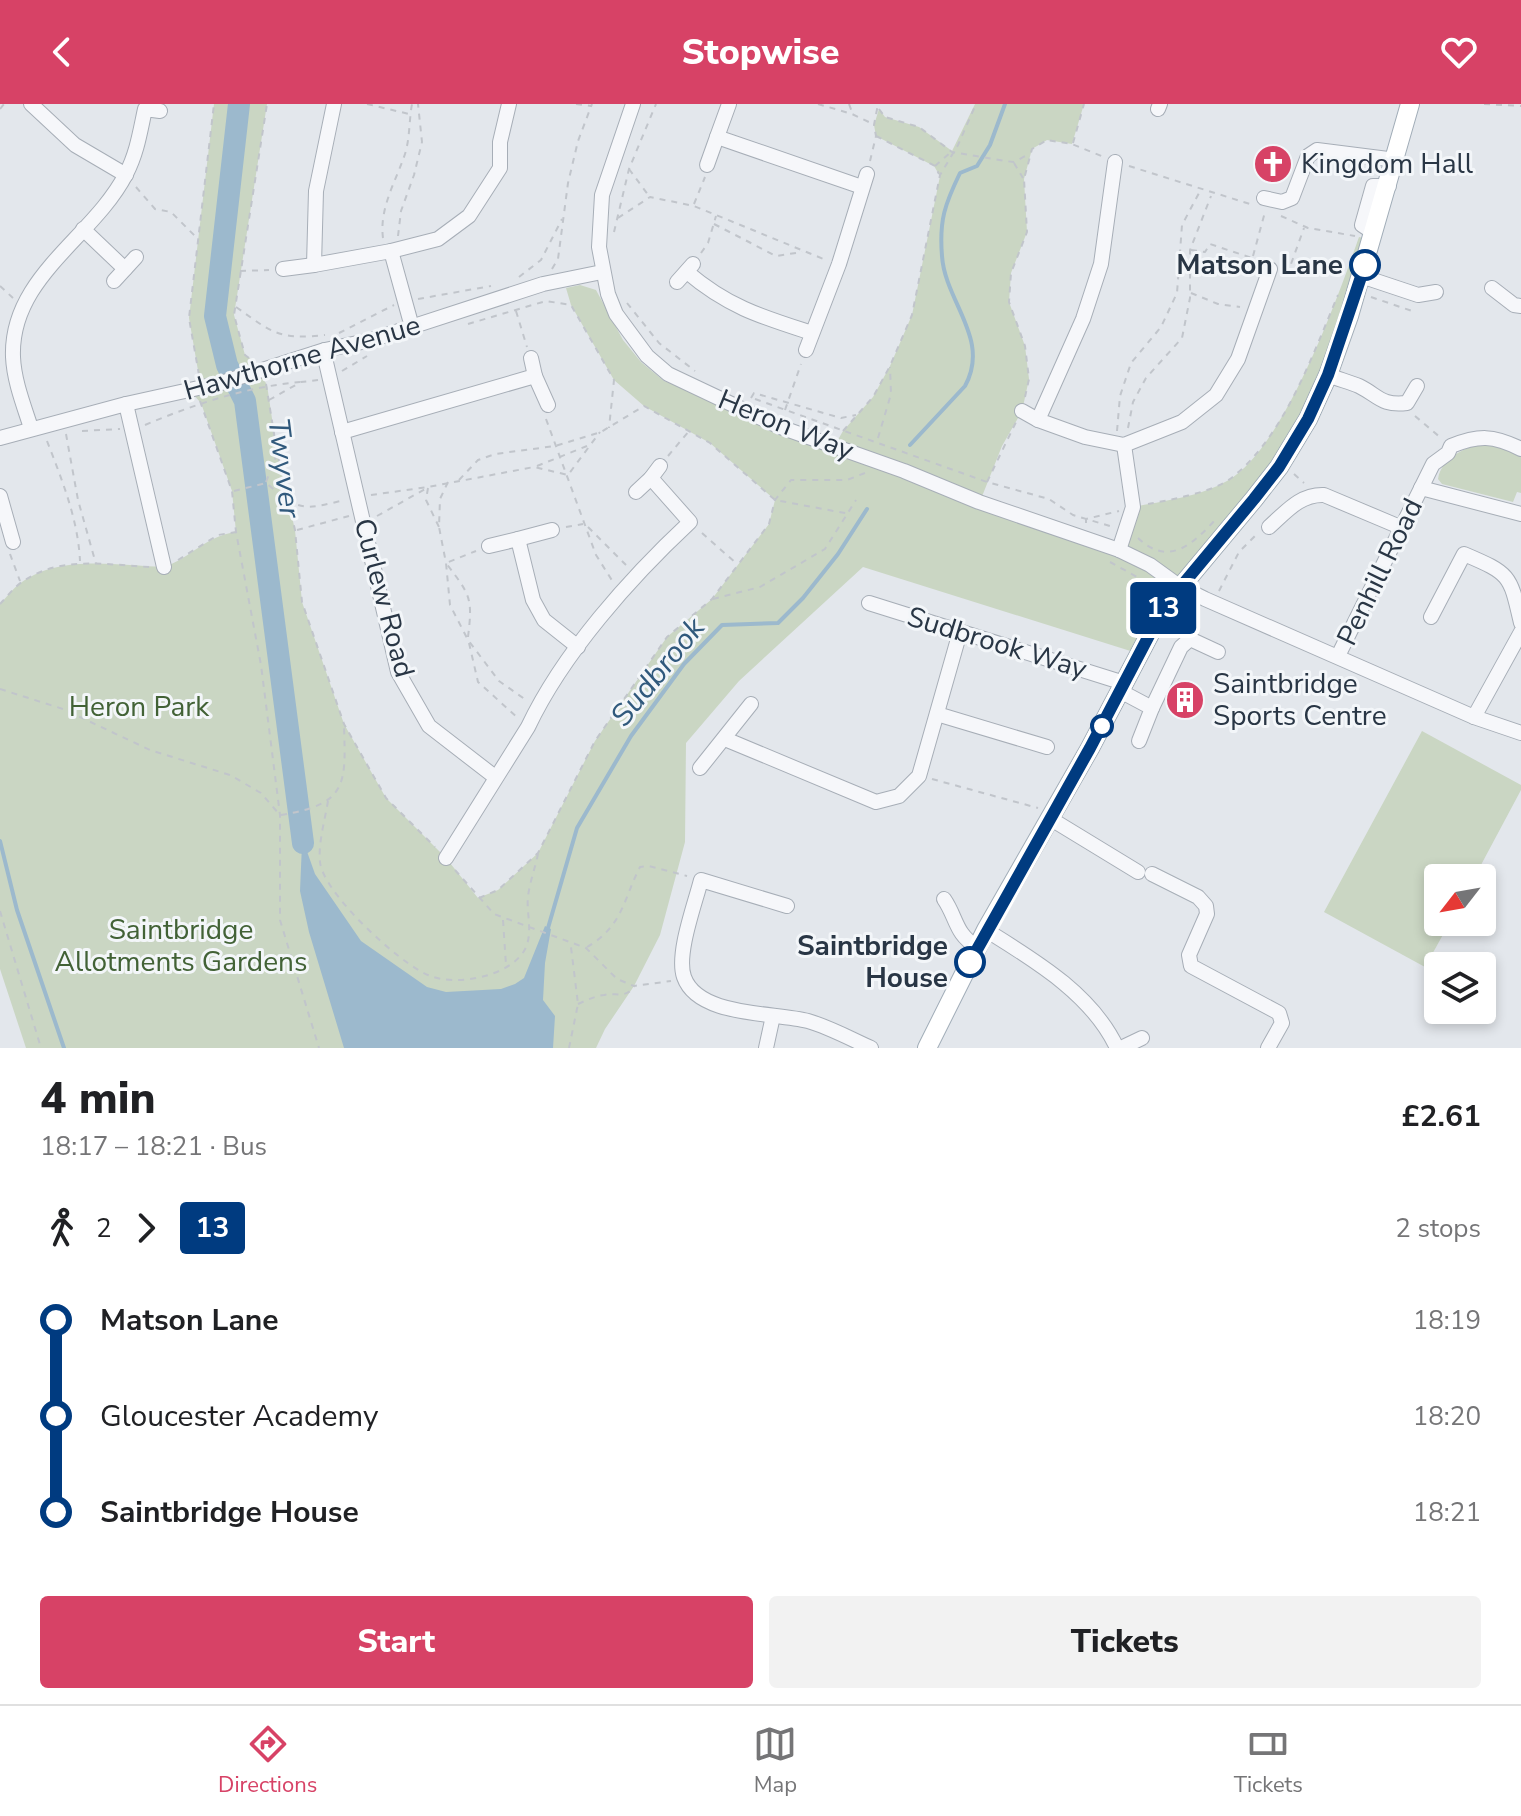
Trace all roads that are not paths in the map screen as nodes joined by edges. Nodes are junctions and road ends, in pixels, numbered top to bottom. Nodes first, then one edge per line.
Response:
1 (31, 104) edge
2 (334, 104) edge
3 (509, 104) edge
4 (633, 104) edge
5 (729, 104) edge
6 (1410, 104) edge
7 (160, 111) dead end
8 (717, 137) junction
9 (1396, 160) junction
10 (1115, 162) dead end
11 (707, 165) road end
12 (126, 175) junction
13 (1112, 189) junction
14 (1128, 190) dead end
15 (1265, 203) road end
16 (83, 229) junction
17 (391, 251) junction
18 (136, 257) dead end
19 (314, 265) junction
20 (1272, 268) road end
21 (125, 269) junction
22 (283, 269) road end
23 (602, 272) junction
24 (686, 273) road end
25 (114, 281) dead end
26 (1352, 286) junction
27 (1492, 288) dead end
28 (1436, 292) dead end
29 (1521, 306) edge
30 (412, 327) junction
31 (812, 333) junction
32 (325, 350) junction
33 (806, 350) road end
34 (531, 358) road end
35 (1328, 375) junction
36 (535, 376) junction
37 (1417, 386) dead end
38 (126, 404) junction
39 (548, 405) road end
40 (1022, 411) dead end
41 (1038, 420) junction
42 (31, 428) junction
43 (342, 432) junction
44 (0, 438) edge
45 (1119, 444) junction
46 (1521, 449) edge
47 (1421, 488) junction
48 (636, 492) dead end
49 (0, 496) edge
50 (1521, 514) edge
51 (4, 522) edge
52 (690, 522) junction
53 (1269, 527) road end
54 (1400, 527) junction
55 (552, 530) road end
56 (702, 533) road end
57 (518, 539) junction
58 (11, 543) road end
59 (489, 546) road end
60 (1119, 550) junction
61 (166, 557) road end
62 (1179, 586) junction
63 (874, 610) dead end
64 (1431, 617) dead end
65 (1521, 623) edge
66 (960, 632) junction
67 (1521, 632) edge
68 (578, 647) junction
69 (1218, 652) dead end
70 (1338, 656) junction
71 (1122, 687) junction
72 (751, 704) dead end
73 (1152, 708) junction
74 (937, 714) junction
75 (1474, 717) junction
76 (1521, 733) edge
77 (725, 739) junction
78 (1139, 741) dead end
79 (1047, 747) dead end
80 (700, 768) dead end
81 (495, 777) junction
82 (1053, 816) junction
83 (446, 858) road end
84 (944, 899) dead end
85 (787, 906) dead end
86 (981, 938) junction
87 (773, 1016) junction
88 (1142, 1038) dead end
89 (766, 1048) edge
90 (871, 1048) edge
91 (927, 1048) edge
92 (1119, 1048) edge
93 (1268, 1048) edge

1 - 12 street
2 - 19 street
3 - 17 street
4 - 23 street, Heron Way
5 - 8 street
6 - 9 main road
7 - 12 street
8 - 11 street
8 - 31 street
9 - 15 street
9 - 26 main road
10 - 13 street
12 - 16 street
13 - 14 street
13 - 41 street
16 - 21 street
16 - 42 street
17 - 19 street
17 - 30 street
18 - 21 street
19 - 22 street
20 - 45 street
21 - 25 street
23 - 30 street, Hawthorne Avenue
23 - 60 street, Heron Way
24 - 31 street
26 - 28 street
26 - 35 main road
27 - 29 street
30 - 32 street, Hawthorne Avenue
31 - 33 street
32 - 38 street, Hawthorne Avenue
32 - 43 street, Curlew Road
34 - 36 street
35 - 37 street
35 - 62 main road
36 - 39 street
36 - 43 street
38 - 42 street, Hawthorne Avenue
38 - 61 street
40 - 41 street
41 - 45 street
42 - 44 street, Hawthorne Avenue
43 - 81 street, Curlew Road
45 - 60 street
46 - 47 street, Penhill Road
47 - 50 street, Penhill Road
47 - 54 street, Penhill Road
48 - 52 street
49 - 51 street
51 - 58 street
52 - 56 street
52 - 68 street
53 - 54 street
54 - 70 street, Penhill Road
55 - 57 street
57 - 59 street
57 - 68 street
60 - 62 street, Heron Way
62 - 70 street, Heron Way
62 - 71 main road
63 - 66 street, Sudbrook Way
64 - 65 street
66 - 71 street, Sudbrook Way
66 - 74 street
67 - 75 street
68 - 81 street
69 - 73 street
70 - 75 street, Heron Way
71 - 73 street, Sudbrook Way
71 - 82 main road
72 - 77 street
73 - 78 street
74 - 77 street
74 - 79 street
75 - 76 street, Heron Way
77 - 80 street
81 - 83 street
82 - 86 main road
82 - 93 street
84 - 86 street
85 - 87 street
86 - 91 main road
86 - 92 street
87 - 89 street
87 - 90 street
88 - 92 street

